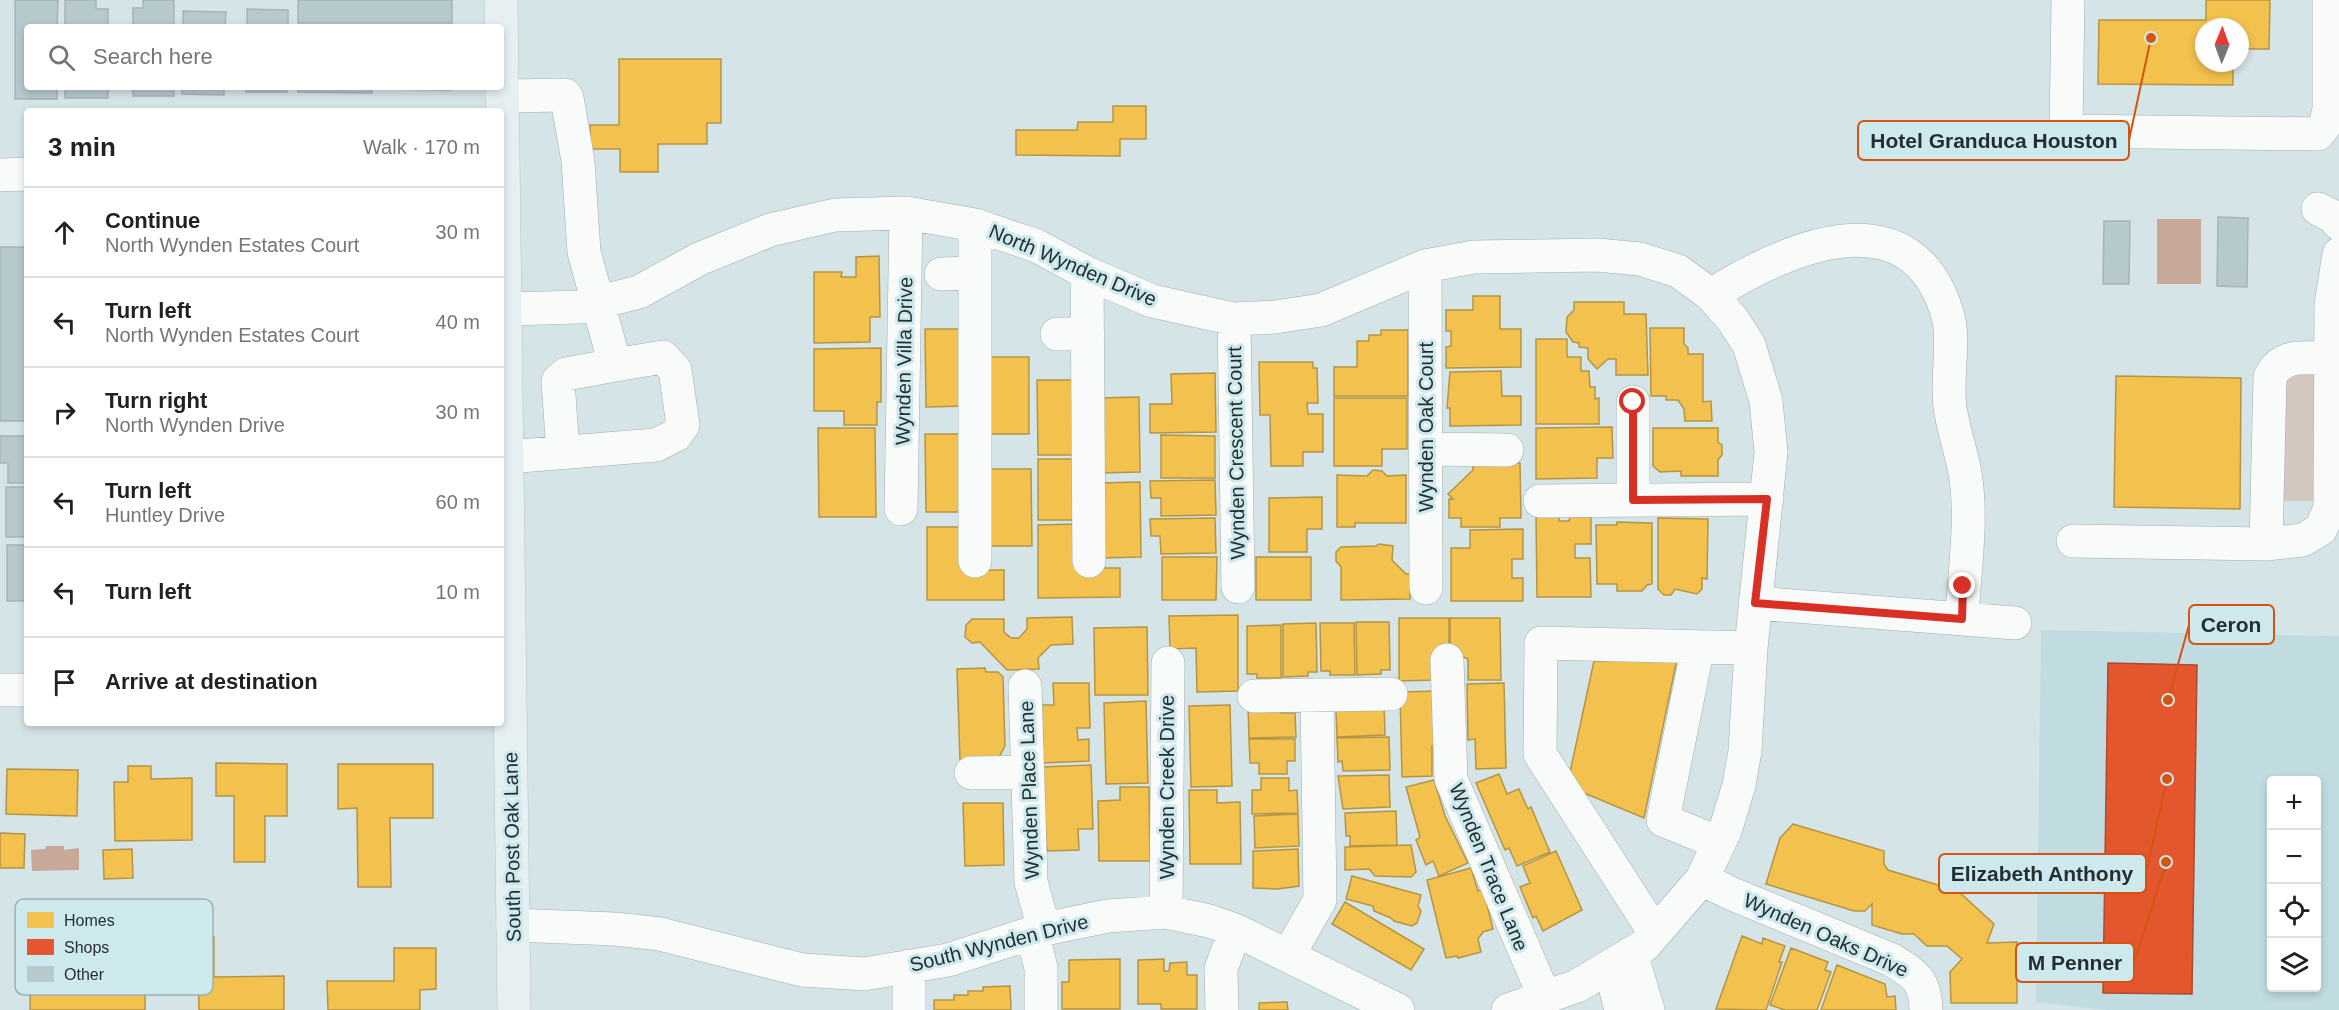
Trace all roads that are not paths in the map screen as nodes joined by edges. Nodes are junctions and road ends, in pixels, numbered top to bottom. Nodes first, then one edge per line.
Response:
1 (501, 0) edge
2 (2068, 0) edge
3 (2329, 0) edge
4 (501, 24) edge
5 (2334, 71) edge
6 (502, 90) edge
7 (502, 96) junction
8 (502, 108) edge
9 (24, 174) edge
10 (0, 175) edge
11 (906, 213) junction
12 (975, 225) junction
13 (2339, 254) edge
14 (504, 261) edge
15 (1425, 266) junction
16 (975, 273) junction
17 (1088, 273) junction
18 (941, 274) dead end
19 (1711, 295) junction
20 (599, 303) junction
21 (505, 309) junction
22 (1234, 319) junction
23 (2335, 361) edge
24 (615, 365) junction
25 (1633, 402) dead end
26 (1426, 448) junction
27 (1507, 450) dead end
28 (563, 452) junction
29 (507, 457) junction
30 (1767, 499) junction
31 (1633, 500) junction
32 (1540, 501) dead end
33 (901, 509) dead end
34 (2073, 541) dead end
35 (2266, 544) junction
36 (975, 561) dead end
37 (1089, 561) dead end
38 (1238, 587) dead end
39 (1426, 588) dead end
40 (1755, 603) junction
41 (1962, 619) junction
42 (2014, 623) dead end
43 (1698, 647) junction
44 (1751, 648) junction
45 (1447, 660) dead end
46 (1168, 663) dead end
47 (505, 684) edge
48 (1025, 686) dead end
49 (1391, 694) dead end
50 (1317, 695) junction
51 (1254, 696) dead end
52 (1027, 772) junction
53 (971, 773) dead end
54 (1719, 843) junction
55 (1702, 879) junction
56 (1166, 912) junction
57 (513, 925) junction
58 (1235, 930) junction
59 (1038, 931) junction
60 (1632, 951) junction
61 (1289, 954) junction
62 (909, 966) junction
63 (1545, 998) junction
64 (1633, 1005) edge
65 (514, 1010) edge
66 (909, 1010) edge
67 (1041, 1010) edge
68 (1222, 1010) edge
69 (1398, 1010) edge
70 (1508, 1010) edge
71 (1926, 1010) edge

1 - 4 main road, South Post Oak Lane
2 - 5 street
3 - 5 street
6 - 7 main road, South Post Oak Lane
7 - 8 main road, South Post Oak Lane
7 - 20 street
9 - 10 street
11 - 12 street, North Wynden Drive
11 - 20 street, North Wynden Drive
11 - 33 street, Wynden Villa Drive
12 - 16 street
12 - 17 street, North Wynden Drive
13 - 23 street
14 - 21 main road, South Post Oak Lane
15 - 19 street, North Wynden Drive
15 - 22 street, North Wynden Drive
15 - 26 street, Wynden Oak Court
16 - 18 street
16 - 36 street
17 - 22 street, North Wynden Drive
17 - 37 street
19 - 30 street, North Wynden Drive
19 - 41 street
20 - 21 street, North Wynden Drive
20 - 24 street
21 - 29 main road, South Post Oak Lane
22 - 38 street, Wynden Crescent Court
23 - 35 street
23 - 35 street
24 - 28 street
24 - 28 street
25 - 31 street
26 - 27 street
26 - 39 street, Wynden Oak Court
28 - 29 street
29 - 47 main road, South Post Oak Lane
30 - 31 street
30 - 40 street, North Wynden Drive
31 - 32 street
34 - 35 street
40 - 41 street
40 - 44 street
41 - 42 street
43 - 44 street
43 - 54 street
43 - 60 street
44 - 54 street
45 - 63 street, Wynden Trace Lane
46 - 56 street, Wynden Creek Drive
47 - 57 main road, South Post Oak Lane
48 - 52 street, Wynden Place Lane
49 - 50 street
50 - 51 street
50 - 61 street
52 - 53 street
52 - 59 street, Wynden Place Lane
54 - 55 street
55 - 60 street
55 - 71 street, Wynden Oaks Drive
56 - 58 street, South Wynden Drive
56 - 59 street, South Wynden Drive
57 - 62 street, South Wynden Drive
57 - 65 main road, South Post Oak Lane
58 - 61 street, South Wynden Drive
58 - 68 street
59 - 62 street, South Wynden Drive
59 - 67 street, Wynden Place Lane
60 - 63 street
60 - 64 street
61 - 69 street, South Wynden Drive
62 - 66 street
63 - 70 street

